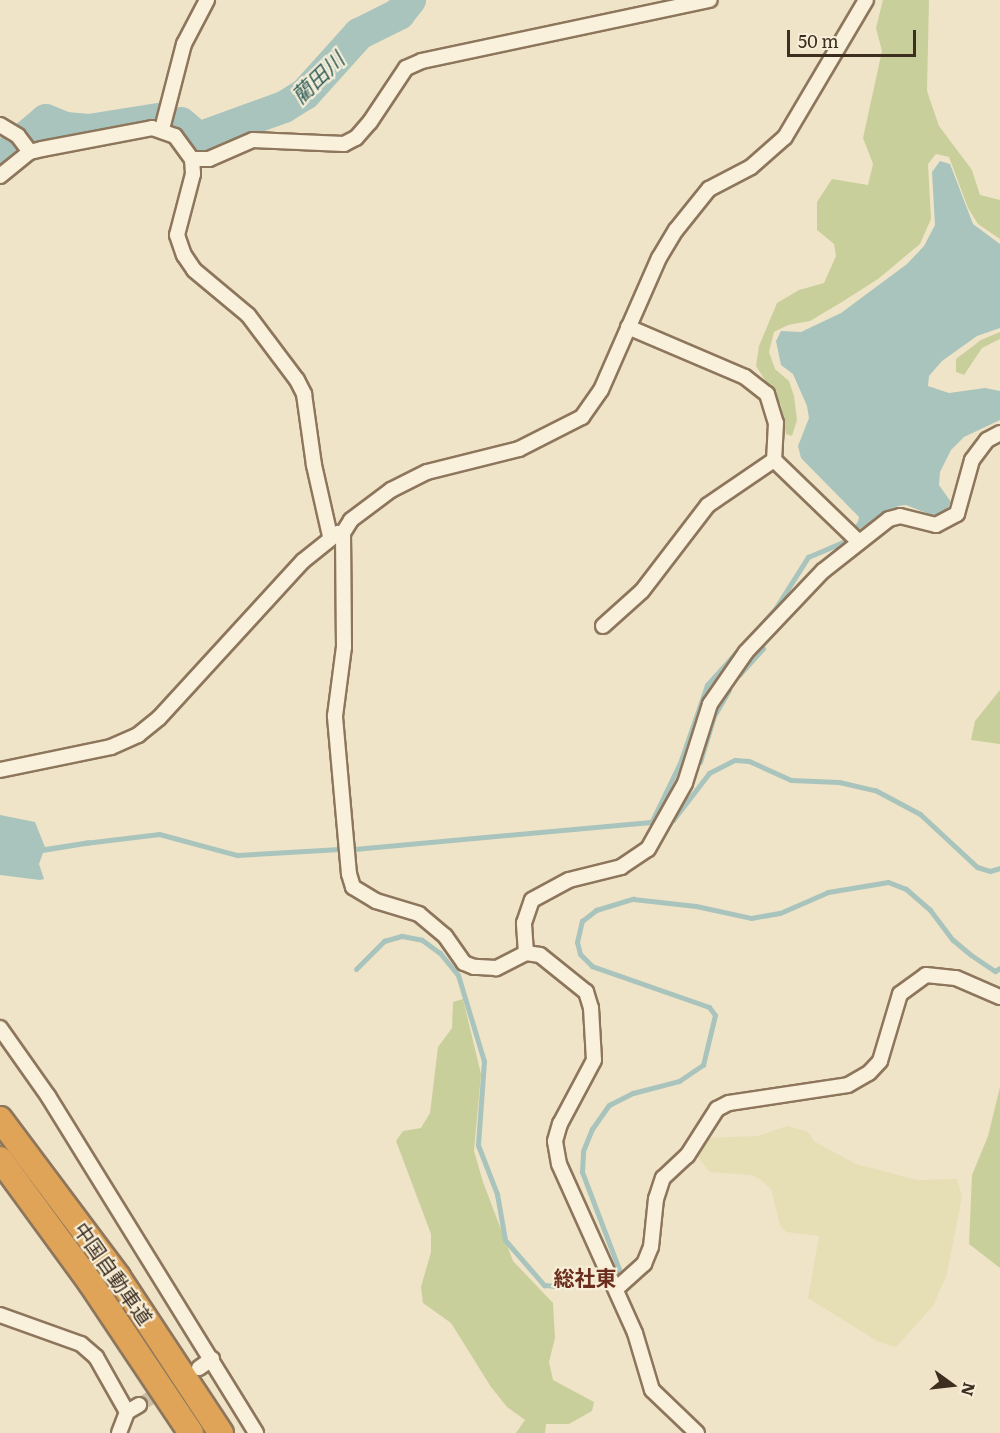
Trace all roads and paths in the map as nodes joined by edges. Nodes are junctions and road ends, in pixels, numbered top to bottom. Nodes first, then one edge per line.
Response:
1 (207, 0) edge
2 (710, 0) edge
3 (867, 0) edge
4 (0, 125) edge
5 (162, 129) junction
6 (25, 145) junction
7 (192, 159) junction
8 (0, 176) edge
9 (628, 327) junction
10 (1000, 433) edge
11 (774, 460) junction
12 (337, 535) junction
13 (859, 542) junction
14 (603, 626) dead end
15 (0, 770) edge
16 (526, 953) junction
17 (1000, 998) edge
18 (0, 1028) edge
19 (0, 1119) edge
20 (0, 1159) edge
21 (616, 1288) junction
22 (0, 1315) edge
23 (212, 1359) junction
24 (199, 1368) tunnel mouth
25 (119, 1433) edge
26 (191, 1433) edge
27 (221, 1433) edge
28 (256, 1433) edge
29 (697, 1433) edge

1 - 5 street
2 - 7 street
3 - 9 street
4 - 6 street
5 - 6 street
5 - 7 street
6 - 8 street
7 - 12 street
9 - 11 street
9 - 12 street
10 - 13 street
11 - 13 street
11 - 14 street
12 - 15 street
12 - 16 street
13 - 16 street
16 - 21 street
17 - 21 street
18 - 23 street
19 - 27 highway, 中国自動車道
20 - 26 highway, 中国自動車道
21 - 29 street
22 - 25 street
23 - 24 street
23 - 28 street

